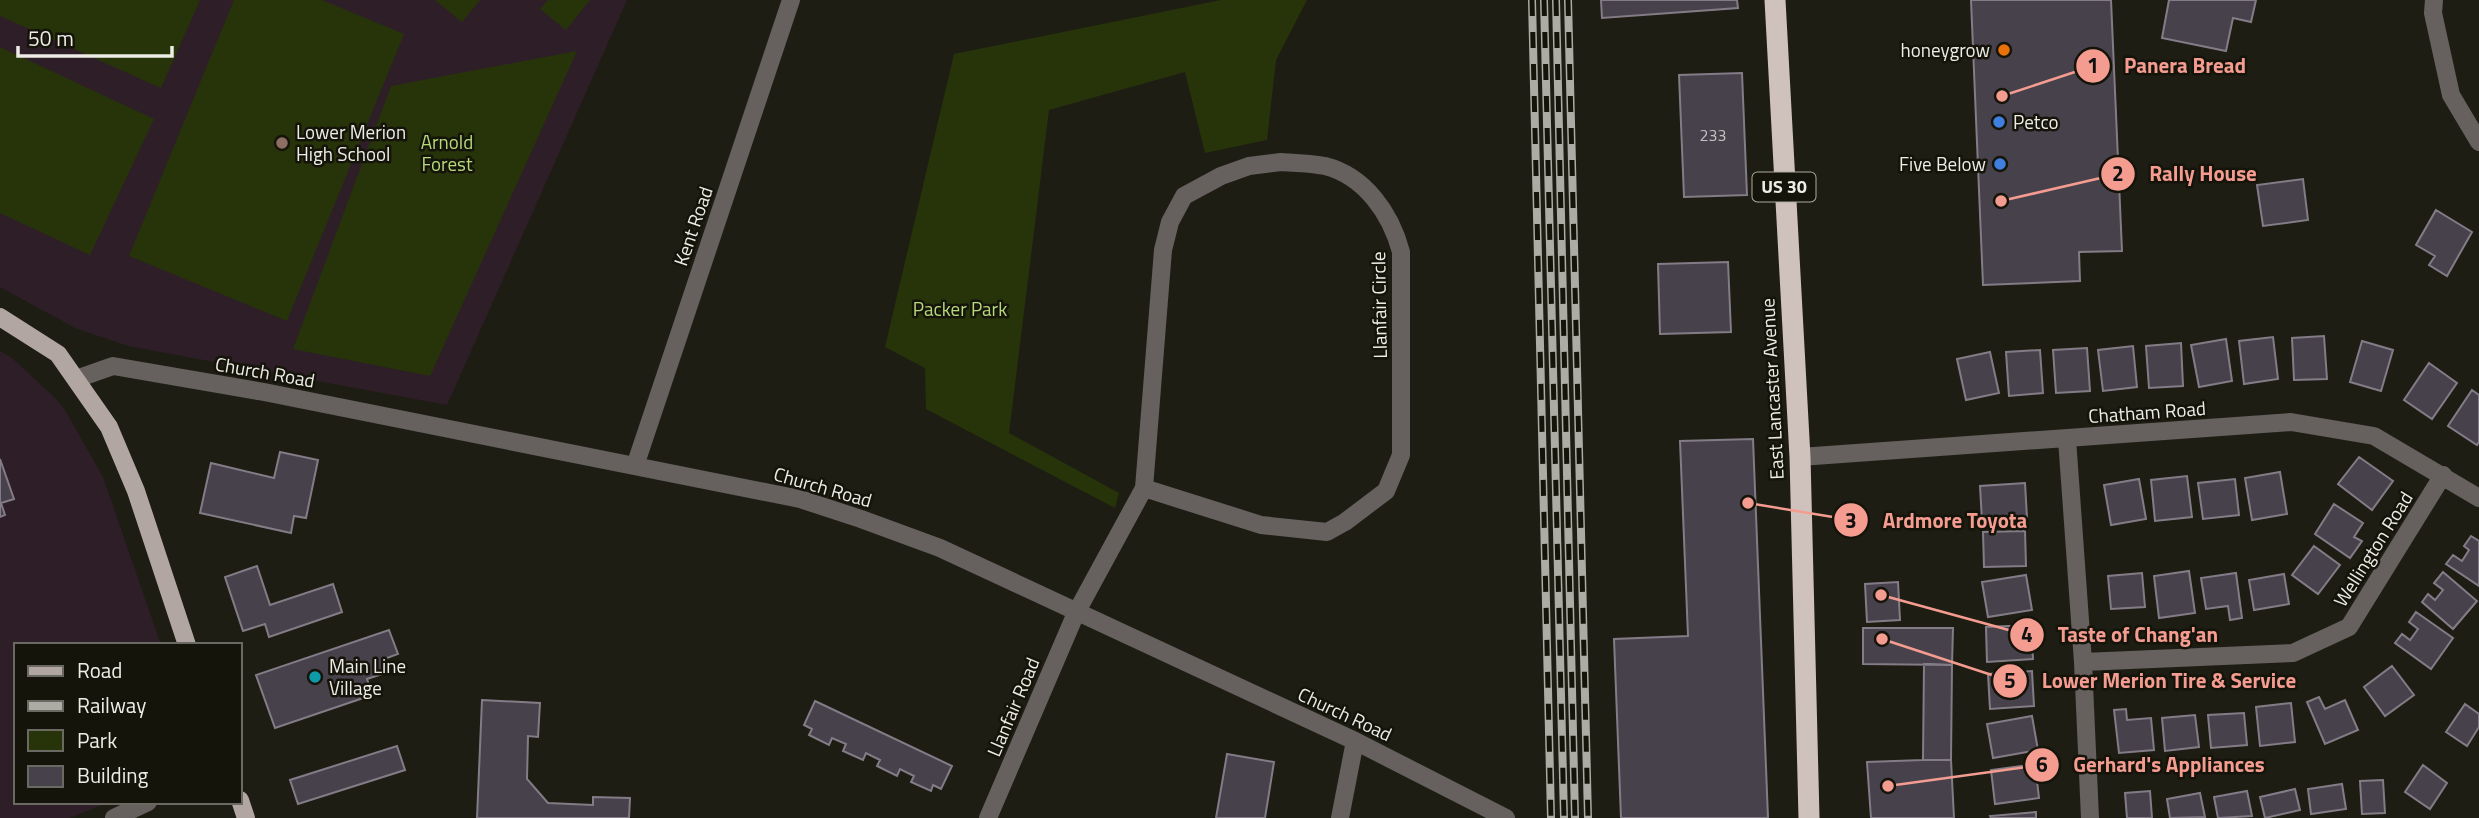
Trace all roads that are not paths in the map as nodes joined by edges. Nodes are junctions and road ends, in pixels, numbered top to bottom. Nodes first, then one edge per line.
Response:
1 (791, 0) edge
2 (1775, 0) edge
3 (2434, 0) edge
4 (2479, 142) edge
5 (0, 317) edge
6 (76, 379) junction
7 (2067, 439) junction
8 (1800, 457) junction
9 (635, 466) junction
10 (2444, 475) junction
11 (1143, 488) junction
12 (2479, 498) edge
13 (1076, 613) junction
14 (186, 643) edge
15 (2083, 662) junction
16 (1355, 741) junction
17 (144, 804) edge
18 (114, 818) edge
19 (988, 818) edge
20 (1340, 818) edge
21 (1506, 818) edge
22 (1808, 818) edge
23 (2090, 818) edge

1 - 9 street, Kent Road
2 - 8 highway, East Lancaster Avenue / US 30
3 - 4 street
5 - 6 main road
6 - 9 street, Church Road
6 - 14 main road
7 - 8 street, Chatham Road
7 - 10 street, Chatham Road
7 - 15 street
8 - 22 highway, East Lancaster Avenue / US 30
9 - 13 street, Church Road
10 - 12 street, Chatham Road
10 - 15 street, Wellington Road
11 - 11 street, Llanfair Circle
11 - 13 street, Llanfair Circle
13 - 16 street, Church Road
13 - 19 street, Llanfair Road
15 - 23 street
16 - 20 street
16 - 21 street, Church Road
17 - 18 street

